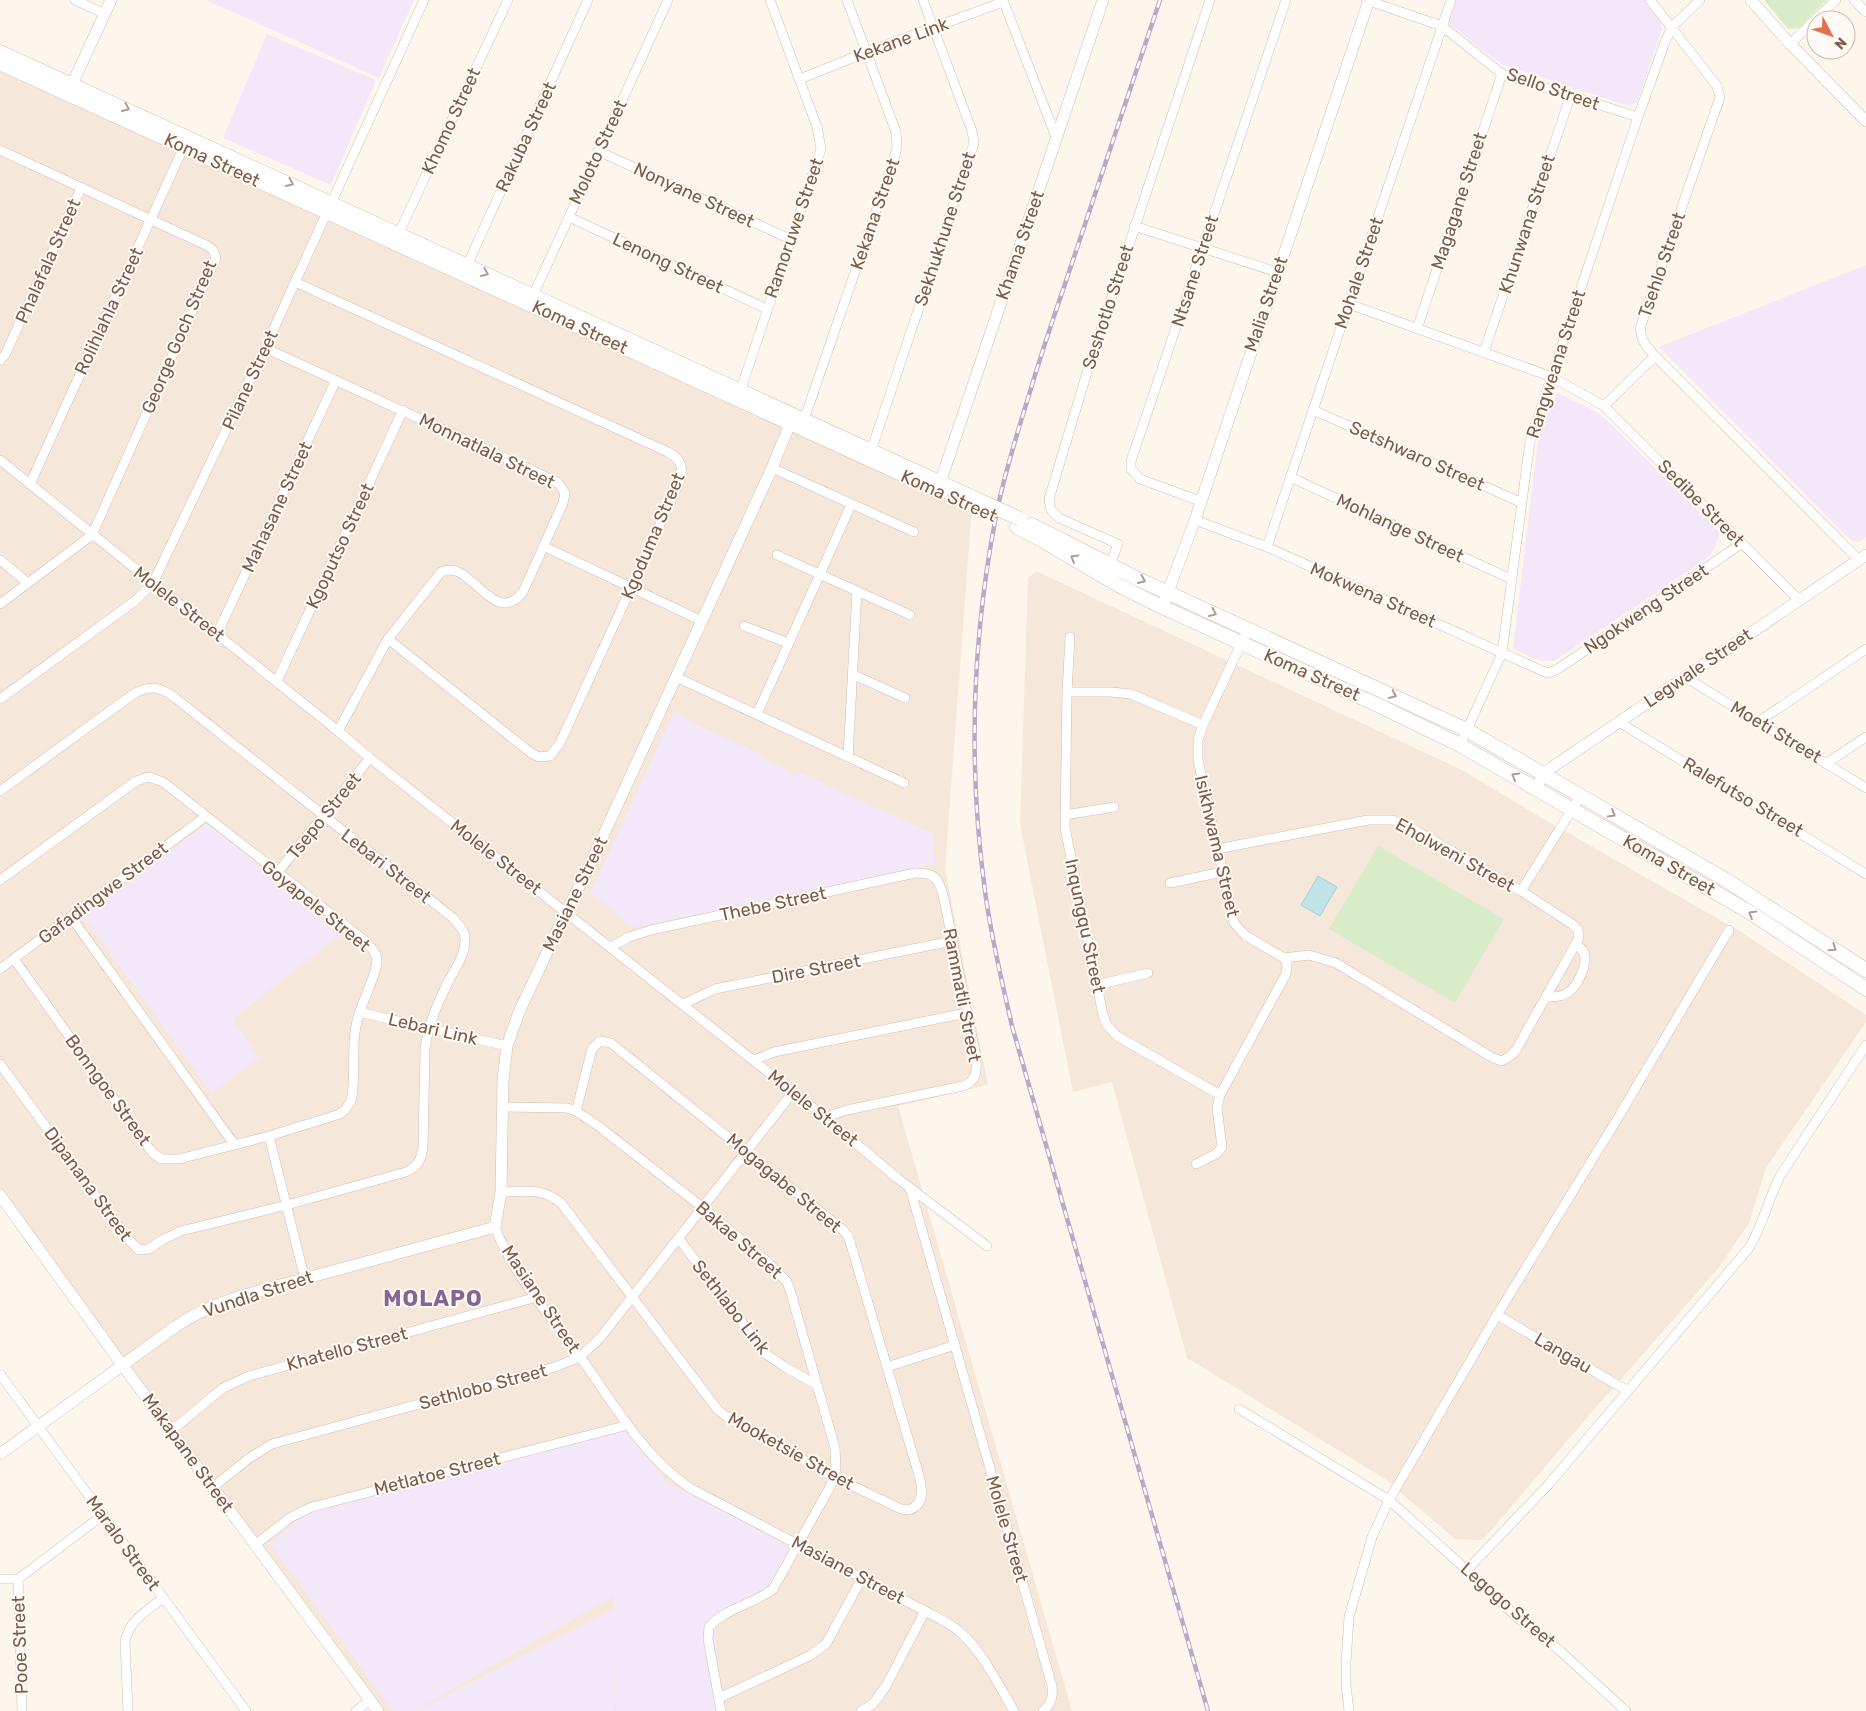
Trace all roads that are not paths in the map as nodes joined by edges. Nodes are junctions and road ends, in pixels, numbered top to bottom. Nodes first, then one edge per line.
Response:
1 (74, 0) edge
2 (111, 0) edge
3 (424, 0) edge
4 (508, 0) edge
5 (588, 0) edge
6 (668, 0) edge
7 (770, 0) edge
8 (846, 0) edge
9 (923, 0) edge
10 (1102, 0) edge
11 (1210, 0) edge
12 (1286, 0) edge
13 (1368, 0) edge
14 (1451, 0) edge
15 (1650, 0) edge
16 (1700, 0) edge
17 (1751, 0) edge
18 (1836, 0) edge
19 (1854, 0) edge
20 (1003, 1) edge
21 (1866, 12) edge
22 (105, 14) junction
23 (1442, 26) junction
24 (1672, 27) junction
25 (933, 28) junction
26 (1790, 44) junction
27 (0, 52) edge
28 (867, 52) junction
29 (0, 62) edge
30 (1502, 74) junction
31 (800, 79) junction
32 (70, 89) junction
33 (1570, 97) junction
34 (1638, 117) junction
35 (1866, 121) edge
36 (1056, 137) junction
37 (186, 142) junction
38 (0, 150) edge
39 (598, 152) junction
40 (81, 188) junction
41 (329, 207) junction
42 (569, 217) junction
43 (151, 220) junction
44 (1134, 226) junction
45 (396, 238) junction
46 (790, 239) junction
47 (1202, 248) junction
48 (465, 270) junction
49 (1277, 272) junction
50 (295, 282) junction
51 (531, 299) junction
52 (1349, 304) junction
53 (767, 309) junction
54 (1417, 330) junction
55 (265, 348) junction
56 (1484, 352) junction
57 (1655, 356) junction
58 (0, 360) edge
59 (1552, 377) junction
60 (336, 380) junction
61 (739, 395) junction
62 (1604, 406) junction
63 (403, 410) junction
64 (1313, 410) junction
65 (797, 422) junction
66 (869, 454) junction
67 (0, 460) edge
68 (772, 468) junction
69 (1290, 477) junction
70 (30, 484) junction
71 (939, 486) junction
72 (1200, 501) junction
73 (1520, 502) junction
74 (851, 505) junction
75 (1195, 520) junction
76 (914, 532) dead end
77 (92, 535) junction
78 (1741, 544) junction
79 (543, 546) junction
80 (1267, 547) junction
81 (777, 555) dead end
82 (1863, 558) edge
83 (0, 560) edge
84 (1108, 571) junction
85 (820, 573) junction
86 (1511, 580) junction
87 (28, 583) junction
88 (153, 583) junction
89 (632, 586) junction
90 (857, 591) junction
91 (1169, 593) junction
92 (1799, 600) junction
93 (0, 604) edge
94 (1162, 607) junction
95 (910, 615) dead end
96 (702, 621) junction
97 (744, 626) dead end
98 (1248, 629) junction
99 (218, 634) junction
100 (1070, 636) dead end
101 (388, 638) junction
102 (788, 643) junction
103 (1242, 643) junction
104 (1866, 649) edge
105 (1502, 653) junction
106 (1549, 673) joint
107 (854, 675) junction
108 (676, 677) junction
109 (1685, 677) junction
110 (277, 681) junction
111 (1067, 692) junction
112 (905, 698) dead end
113 (0, 699) edge
114 (756, 714) junction
115 (1619, 722) junction
116 (1758, 722) junction
117 (1203, 725) junction
118 (1467, 730) junction
119 (338, 731) junction
120 (1866, 737) edge
121 (1460, 745) junction
122 (848, 757) junction
123 (370, 758) junction
124 (1827, 763) junction
125 (1544, 774) junction
126 (904, 783) dead end
127 (1536, 788) junction
128 (1866, 788) edge
129 (0, 790) edge
130 (1581, 795) junction
131 (1114, 807) dead end
132 (1572, 809) junction
133 (1065, 815) junction
134 (323, 816) junction
135 (205, 817) junction
136 (1217, 849) junction
137 (1222, 872) junction
138 (277, 873) junction
139 (1866, 874) edge
140 (937, 879) joint
141 (0, 880) edge
142 (1170, 883) dead end
143 (1521, 891) junction
144 (566, 912) junction
145 (71, 917) junction
146 (1729, 930) dead end
147 (952, 941) junction
148 (1576, 944) junction
149 (611, 947) junction
150 (1284, 958) junction
151 (14, 959) junction
152 (0, 969) edge
153 (1866, 970) edge
154 (1148, 973) dead end
155 (1097, 984) junction
156 (1866, 989) edge
157 (1546, 997) junction
158 (683, 1004) junction
159 (359, 1012) junction
160 (966, 1013) junction
161 (429, 1027) junction
162 (1866, 1045) edge
163 (507, 1046) junction
164 (754, 1060) junction
165 (0, 1064) edge
166 (793, 1092) junction
167 (1220, 1095) junction
168 (502, 1107) junction
169 (576, 1111) junction
170 (825, 1117) junction
171 (269, 1136) junction
172 (234, 1144) junction
173 (746, 1151) junction
174 (1196, 1164) dead end
175 (910, 1188) junction
176 (501, 1192) junction
177 (0, 1195) edge
178 (287, 1205) junction
179 (702, 1207) junction
180 (495, 1227) junction
181 (679, 1239) junction
182 (987, 1246) dead end
183 (305, 1279) junction
184 (632, 1296) junction
185 (537, 1297) junction
186 (1497, 1315) junction
187 (955, 1346) junction
188 (580, 1357) junction
189 (123, 1366) junction
190 (887, 1367) junction
191 (0, 1374) edge
192 (815, 1384) junction
193 (1628, 1391) junction
194 (1238, 1409) dead end
195 (628, 1425) junction
196 (39, 1427) junction
197 (171, 1431) junction
198 (0, 1454) edge
199 (834, 1477) junction
200 (213, 1487) junction
201 (1389, 1500) junction
202 (912, 1509) joint
203 (103, 1515) junction
204 (798, 1544) junction
205 (255, 1545) junction
206 (1467, 1570) junction
207 (862, 1578) junction
208 (0, 1579) edge
209 (18, 1579) junction
210 (163, 1598) junction
211 (925, 1611) junction
212 (719, 1698) junction
213 (370, 1700) junction
214 (22, 1711) edge
215 (128, 1711) edge
216 (246, 1711) edge
217 (356, 1711) edge
218 (378, 1711) edge
219 (721, 1711) edge
220 (861, 1711) edge
221 (1014, 1711) edge
222 (1043, 1711) edge
223 (1349, 1711) edge
224 (1626, 1711) edge

1 - 22 street
2 - 22 street
3 - 41 street, Pilane Street
4 - 45 street, Khomo Street
5 - 48 street, Rakuba Street
6 - 39 street, Moloto Street
7 - 31 street, Ramoruwe Street
8 - 28 street, Kekana Street
9 - 25 street, Sekhukhune Street
10 - 36 street, Khama Street
11 - 44 street, Seshotlo Street
12 - 47 street, Ntsane Street
13 - 23 street, Sello Street
13 - 49 street, Malia Street
14 - 23 street, Mohale Street
15 - 24 street, Tsehlo Street
16 - 24 street, Rangweana Street
17 - 26 street
18 - 26 street
19 - 21 street
20 - 25 street, Kekane Link
20 - 36 street
22 - 32 street
23 - 30 street, Sello Street
23 - 52 street, Mohale Street
24 - 34 street, Rangweana Street
24 - 57 street, Tsehlo Street
25 - 28 street, Kekane Link
25 - 66 street, Sekhukhune Street
26 - 35 street
27 - 32 main road, Koma Street
28 - 31 street, Kekane Link
28 - 65 street, Kekana Street
29 - 32 main road, Koma Street
30 - 33 street, Sello Street
30 - 54 street, Magagane Street
31 - 46 street, Ramoruwe Street
32 - 37 main road, Koma Street
33 - 34 street, Sello Street
33 - 56 street, Khunwana Street
34 - 59 street, Rangweana Street
36 - 71 street, Khama Street
37 - 41 main road, Koma Street
37 - 43 street, Rolihlahla Street
38 - 40 street, George Goch Street
39 - 42 street, Moloto Street
39 - 46 street, Nonyane Street
40 - 43 street, George Goch Street
40 - 58 street, Phalafala Street
41 - 45 main road, Koma Street
41 - 50 street, Pilane Street
42 - 51 street, Moloto Street
42 - 53 street, Lenong Street
43 - 70 street, Rolihlahla Street
43 - 77 street, George Goch Street
44 - 47 street
44 - 84 street, Seshotlo Street
45 - 48 main road, Koma Street
46 - 53 street, Ramoruwe Street
47 - 49 street
47 - 72 street, Ntsane Street
48 - 51 main road, Koma Street
49 - 72 street, Malia Street
50 - 55 street, Pilane Street
50 - 89 street, Kgoduma Street
51 - 61 main road, Koma Street
52 - 54 street, Sedibe Street
52 - 64 street, Mohale Street
53 - 61 street, Ramoruwe Street
54 - 56 street, Sedibe Street
55 - 60 street, Monnatlala Street
55 - 88 street, Pilane Street
56 - 59 street, Sedibe Street
57 - 62 street
57 - 82 street, Tsehlo Street
59 - 62 street, Sedibe Street
59 - 73 street, Rangweana Street
60 - 63 street, Monnatlala Street
60 - 99 street, Mahasane Street
61 - 65 main road, Koma Street
62 - 78 street, Sedibe Street
63 - 79 street, Monnatlala Street
63 - 110 street, Kgoputso Street
64 - 69 street, Mohale Street
64 - 73 street, Setshwaro Street
65 - 66 main road, Koma Street
65 - 68 street, Masiane Street
66 - 71 main road, Koma Street
67 - 70 street, Molele Street
68 - 74 street
68 - 96 street, Masiane Street
69 - 80 street, Mohale Street
69 - 86 street, Mohlange Street
70 - 77 street, Molele Street
71 - 84 main road, Koma Street
72 - 75 street, Malia Street
73 - 86 street, Rangweana Street
74 - 76 street
74 - 85 street
75 - 80 street, Mokwena Street
75 - 91 street, Malia Street
77 - 87 street, George Goch Street
77 - 88 street, Molele Street
78 - 92 street, Sedibe Street
78 - 106 street, Ngokweng Street
79 - 89 street
79 - 101 street, Monnatlala Street
80 - 105 street, Mokwena Street
81 - 85 street
82 - 92 street, Legwale Street
83 - 87 street
84 -> 91 main road, Koma Street
84 - 94 main road, Koma Street
85 - 90 street
85 - 102 street
86 - 105 street, Rangweana Street
87 - 93 street, George Goch Street
88 - 99 street, Molele Street
88 - 113 street, Pilane Street
89 - 96 street
89 - 101 street, Kgoduma Street
90 - 95 street
90 - 107 street
91 - 94 street, Malia Street
91 -> 98 main road, Koma Street
92 - 109 street, Legwale Street
94 - 103 main road, Koma Street
96 - 108 street, Masiane Street
97 - 102 street
98 - 103 street, Isikhwama Street
98 -> 118 main road, Koma Street
99 - 110 street, Molele Street
100 - 111 street, Inqungqu Street
101 - 119 street, Monnatlala Street
102 - 114 street
103 - 117 street, Isikhwama Street
103 - 121 main road, Koma Street
104 - 116 street
105 - 106 street, Mokwena Street
105 - 118 street, Rangweana Street
107 - 112 street
107 - 122 street
108 - 114 street
108 - 144 street, Masiane Street
109 - 115 street, Legwale Street
109 - 116 street, Moeti Street
110 - 119 street, Molele Street
111 - 117 street
111 - 133 street, Inqungqu Street
114 - 122 street
115 - 125 street, Legwale Street
115 - 139 street, Ralefutso Street
116 - 124 street, Moeti Street
117 - 136 street, Isikhwama Street
118 - 121 street, Rangweana Street
118 - 125 main road, Koma Street
119 - 123 street, Molele Street
120 - 124 street
127 -> 121 main road, Koma Street
122 - 126 street
123 - 134 street, Tsepo Street
123 - 144 street, Molele Street
124 - 128 street, Moeti Street
125 - 127 street, Legwale Street
125 - 130 main road, Koma Street
127 - 132 main road, Koma Street
129 - 134 street, Lebari Street
130 - 132 street
130 -> 153 main road, Koma Street
131 - 133 street
132 - 143 street
156 -> 132 main road, Koma Street
133 - 155 street, Inqungqu Street
134 - 138 street, Tsepo Street
134 - 161 street, Lebari Street
135 - 138 street, Goyapele Street
135 - 141 street, Goyapele Street
135 - 145 street, Gafadingwe Street
136 - 137 street, Isikhwama Street
136 - 143 street, Eholweni Street
137 - 142 street
137 - 150 street, Isikhwama Street
138 - 159 street, Goyapele Street
140 - 147 street, Rammatli Street
140 - 149 street, Thebe Street
143 - 148 street, Eholweni Street
144 - 149 street, Molele Street
144 - 163 street, Masiane Street
145 - 151 street, Gafadingwe Street
145 - 172 street
146 - 186 street
147 - 158 street, Dire Street
147 - 160 street, Rammatli Street
148 - 157 street
148 - 157 street
149 - 158 street, Molele Street
150 - 157 street
150 - 167 street
151 - 152 street, Gafadingwe Street
151 - 172 street, Bonngoe Street
154 - 155 street
155 - 167 street, Inqungqu Street
158 - 164 street, Molele Street
159 - 161 street, Lebari Link
159 - 171 street, Goyapele Street
160 - 164 street
160 - 170 street, Rammatli Street
161 - 163 street, Lebari Link
161 - 178 street, Lebari Street
162 - 193 street
163 - 168 street, Masiane Street
164 - 166 street, Molele Street
165 - 178 street, Dipanana Street
166 - 170 street, Molele Street
166 - 173 street, Sethlobo Street
167 - 174 street
168 - 169 street, Bakae Street
168 - 176 street, Masiane Street
169 - 173 street, Mogagabe Street
169 - 179 street, Bakae Street
170 - 175 street, Molele Street
171 - 172 street, Goyapele Street
171 - 178 street
173 - 179 street, Sethlobo Street
173 - 190 street, Mogagabe Street
175 - 182 street
175 - 187 street, Molele Street
176 - 180 street, Masiane Street
176 - 184 street, Mooketsie Street
177 - 189 street, Makapane Street
178 - 183 street
179 - 181 street, Sethlobo Street
179 - 192 street, Bakae Street
180 - 183 street, Vundla Street
180 - 185 street, Masiane Street
181 - 184 street, Sethlobo Street
181 - 192 street, Sethlabo Link
183 - 189 street, Vundla Street
184 - 188 street, Sethlobo Street
184 - 199 street, Mooketsie Street
185 - 188 street, Masiane Street
185 - 197 street, Khatello Street
186 - 193 street, Langau
186 - 201 street
187 - 190 street
187 - 222 street, Molele Street
188 - 195 street, Masiane Street
188 - 200 street, Sethlobo Street
189 - 196 street, Vundla Street
189 - 197 street, Makapane Street
190 - 202 street, Mogagabe Street
191 - 196 street, Maralo Street
192 - 199 street, Bakae Street
193 - 206 street
194 - 201 street, Legogo Street
195 - 204 street, Masiane Street
195 - 205 street, Metlatoe Street
196 - 198 street, Vundla Street
196 - 203 street, Maralo Street
197 - 200 street, Makapane Street
199 - 202 street, Mooketsie Street
199 - 204 street, Bakae Street
200 - 205 street, Makapane Street
201 - 206 street, Legogo Street
201 - 223 street
203 - 209 street
203 - 210 street, Maralo Street
204 - 207 street, Masiane Street
204 - 212 street, Bakae Street
205 - 213 street, Makapane Street
206 - 224 street, Legogo Street
207 - 211 street, Masiane Street
207 - 212 street
208 - 209 street
209 - 214 street, Pooe Street
210 - 215 street
210 - 216 street, Maralo Street
211 - 220 street
211 - 221 street, Masiane Street
212 - 219 street
213 - 217 street
213 - 218 street, Makapane Street

